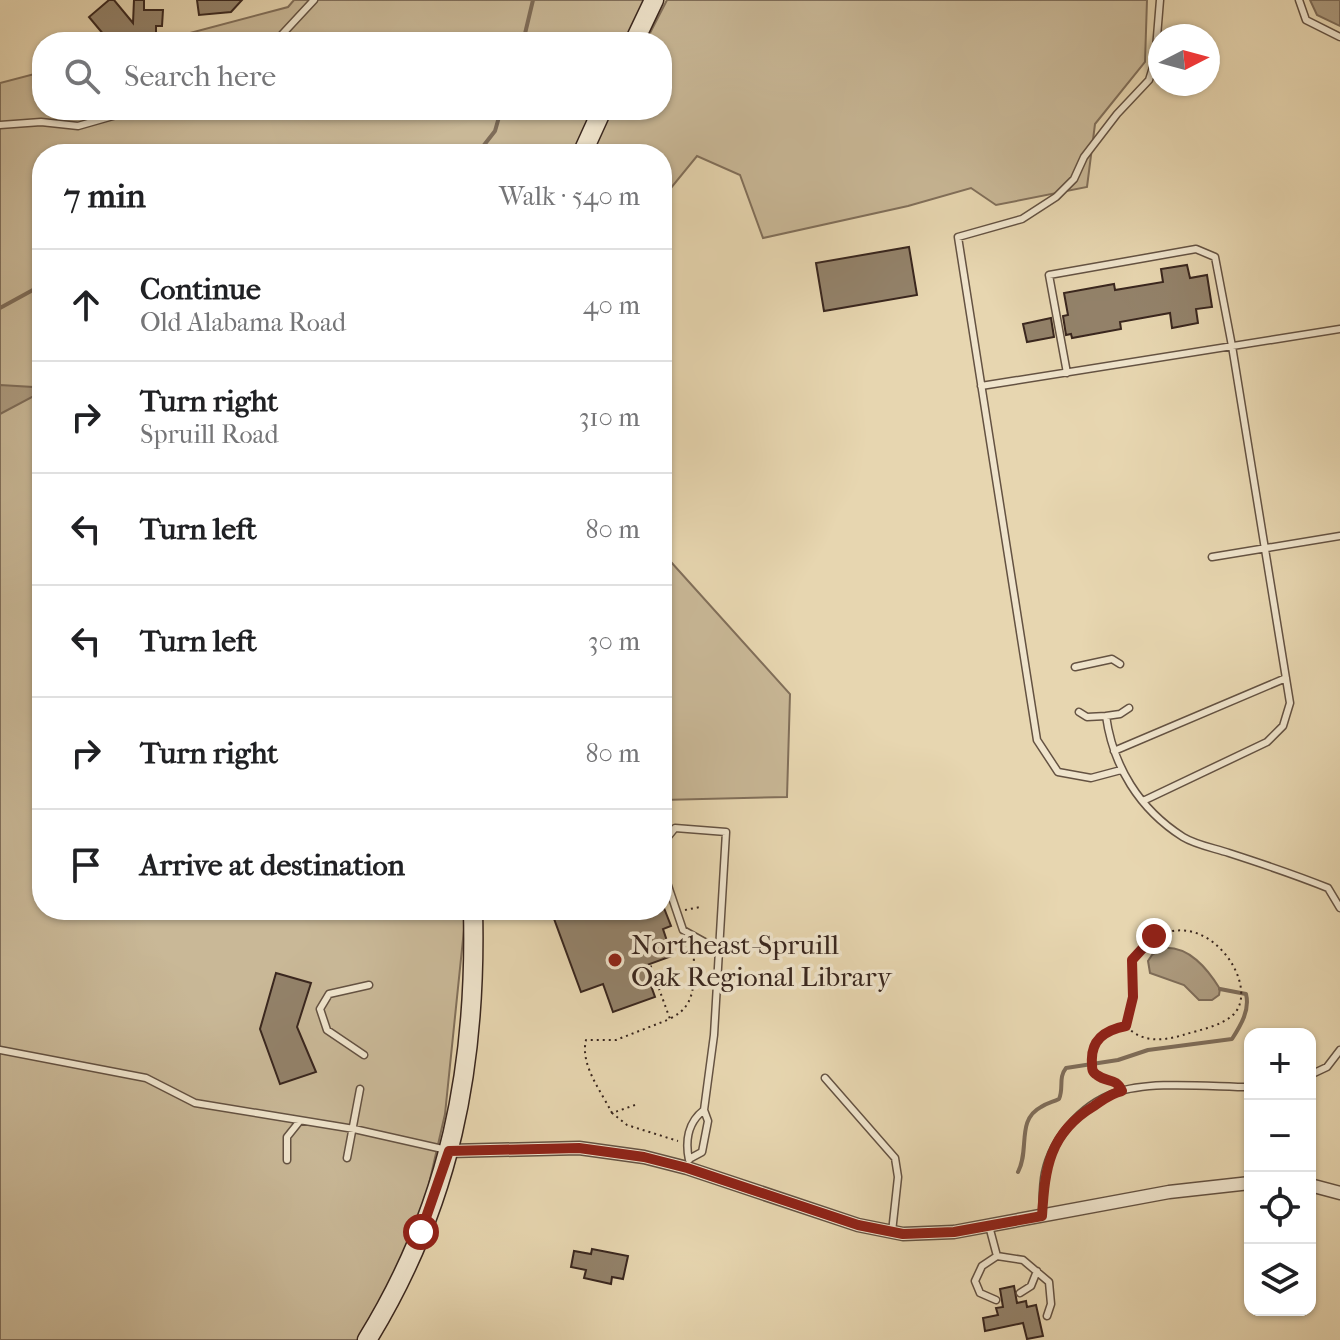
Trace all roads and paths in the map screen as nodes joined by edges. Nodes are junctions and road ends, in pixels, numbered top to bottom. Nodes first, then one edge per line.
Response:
1 (314, 0) edge
2 (654, 0) edge
3 (1160, 0) edge
4 (1299, 0) edge
5 (284, 32) edge
6 (639, 32) edge
7 (1340, 37) edge
8 (99, 120) edge
9 (597, 120) edge
10 (0, 125) edge
11 (587, 144) edge
12 (1340, 329) edge
13 (1232, 346) junction
14 (1067, 373) junction
15 (981, 386) junction
16 (1340, 536) edge
17 (1264, 548) junction
18 (1212, 557) dead end
19 (1120, 664) dead end
20 (1075, 667) dead end
21 (1286, 678) junction
22 (1129, 708) dead end
23 (1079, 712) dead end
24 (1106, 716) junction
25 (1114, 751) junction
26 (1121, 770) junction
27 (1143, 801) junction
28 (672, 832) edge
29 (1328, 888) junction
30 (1340, 890) edge
31 (672, 898) edge
32 (1340, 908) edge
33 (473, 920) edge
34 (674, 931) dead end
35 (719, 950) junction
36 (650, 964) dead end
37 (369, 985) dead end
38 (670, 1019) junction
39 (1126, 1026) junction
40 (0, 1050) edge
41 (1340, 1050) edge
42 (364, 1055) dead end
43 (1316, 1072) edge
44 (825, 1078) dead end
45 (1244, 1087) edge
46 (360, 1089) dead end
47 (1122, 1091) junction
48 (635, 1105) dead end
49 (704, 1110) junction
50 (612, 1113) junction
51 (299, 1122) junction
52 (354, 1129) junction
53 (686, 1144) junction
54 (449, 1151) junction
55 (347, 1158) dead end
56 (287, 1160) dead end
57 (688, 1164) junction
58 (1244, 1184) edge
59 (1316, 1187) edge
60 (1340, 1193) edge
61 (1042, 1216) junction
62 (989, 1226) junction
63 (892, 1232) junction
64 (997, 1256) junction
65 (1037, 1271) junction
66 (1020, 1293) dead end
67 (996, 1300) dead end
68 (1047, 1316) dead end
69 (367, 1340) edge

1 - 5 lane
2 - 6 main road
3 - 15 lane
4 - 7 lane
8 - 10 lane
9 - 11 main road
12 - 13 lane
13 - 14 lane
13 - 14 lane
13 - 17 lane
14 - 15 lane
15 - 26 lane
16 - 17 lane
17 - 18 lane
17 - 21 lane
19 - 20 lane
21 - 25 lane
21 - 27 lane
22 - 24 lane
23 - 24 lane
24 - 25 lane
25 - 26 lane
26 - 27 lane
27 - 29 lane
28 - 35 lane
29 - 30 lane
29 - 32 lane
31 - 35 lane
33 - 54 main road
34 - 38 path
35 - 49 lane
36 - 38 path
37 - 42 lane
38 - 50 path
39 - 39 path
39 - 47 path
40 - 51 lane
41 - 43 lane
44 - 63 lane
45 - 47 lane
46 - 52 lane
47 - 61 lane
48 - 50 path
49 - 53 lane
49 - 57 lane
50 - 53 path
51 - 52 lane
51 - 56 lane
52 - 54 lane
52 - 55 lane
53 - 57 lane
54 - 57 street
54 - 69 main road
57 - 63 street
58 - 61 street
59 - 60 street
61 - 62 street
62 - 63 street
62 - 64 lane
64 - 65 lane
64 - 67 lane
65 - 66 lane
65 - 68 lane

